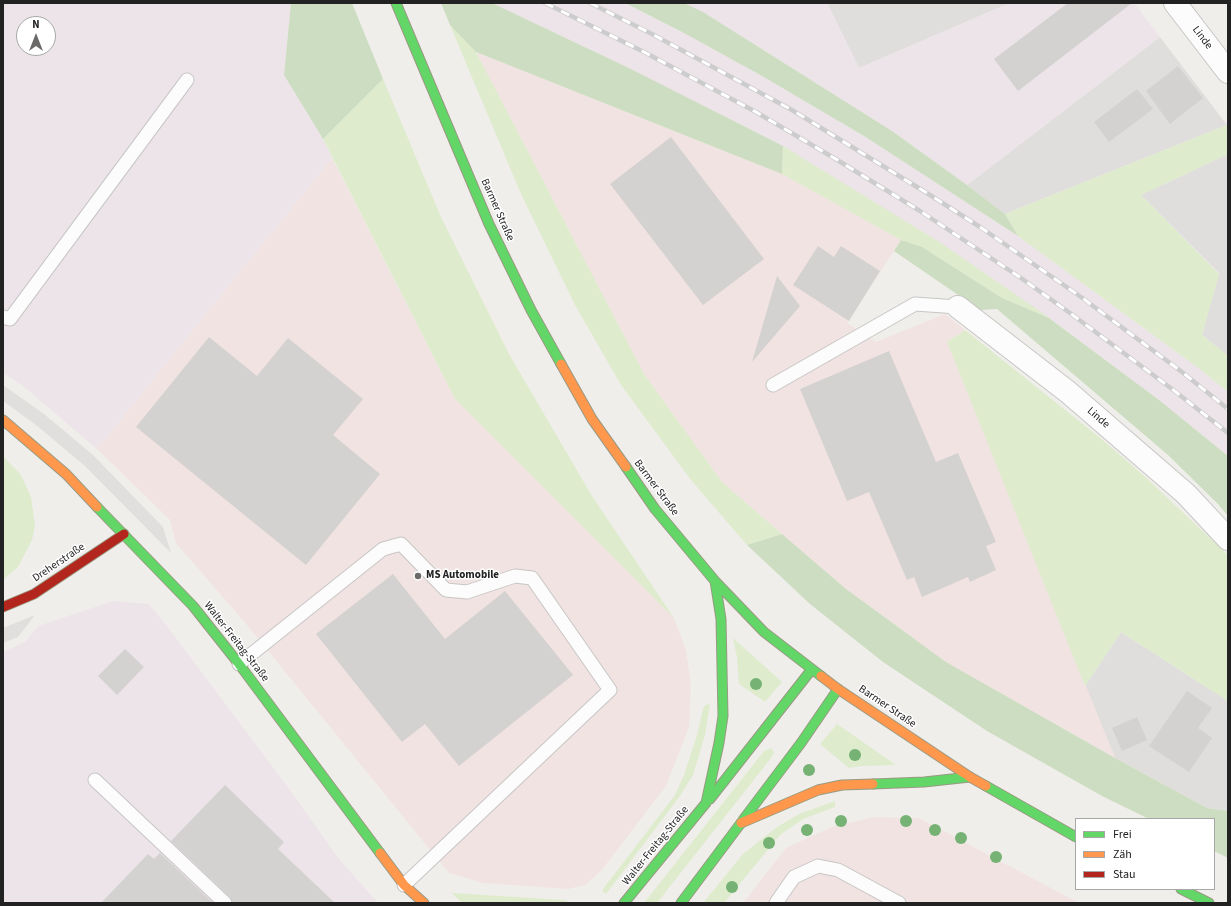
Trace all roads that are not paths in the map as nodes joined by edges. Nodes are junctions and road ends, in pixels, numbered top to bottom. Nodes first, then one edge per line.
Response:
1 (396, 3) edge
2 (1175, 3) edge
3 (1228, 72) edge
4 (187, 80) dead end
5 (958, 307) joint
6 (3, 317) edge
7 (773, 385) dead end
8 (3, 420) edge
9 (124, 534) junction
10 (1228, 540) edge
11 (715, 581) junction
12 (3, 607) edge
13 (239, 664) junction
14 (812, 669) junction
15 (838, 689) junction
16 (970, 777) junction
17 (95, 780) dead end
18 (706, 803) junction
19 (741, 823) junction
20 (1075, 836) edge
21 (404, 885) junction
22 (1183, 890) edge
23 (225, 903) edge
24 (424, 903) edge
25 (624, 903) edge
26 (681, 903) edge
27 (776, 903) edge
28 (899, 903) edge
29 (1209, 903) edge

1 - 11 main road, Barmer Straße
2 - 3 street, Linde
4 - 6 lane
5 - 7 lane
5 - 10 street, Linde
8 - 9 main road, Walter-Freitag-Straße
9 - 12 main road, Dreherstraße
9 - 13 main road, Walter-Freitag-Straße
11 - 14 main road, Barmer Straße
11 - 18 main road
13 - 21 main road, Walter-Freitag-Straße
13 - 21 lane
14 - 15 main road, Barmer Straße
14 - 18 main road, Walter-Freitag-Straße
15 - 16 main road, Barmer Straße
15 - 19 main road
16 - 19 main road
16 - 20 main road, Barmer Straße
17 - 23 lane
18 - 25 main road, Walter-Freitag-Straße
19 - 26 main road
21 - 24 main road, Walter-Freitag-Straße
22 - 29 main road
27 - 28 lane

